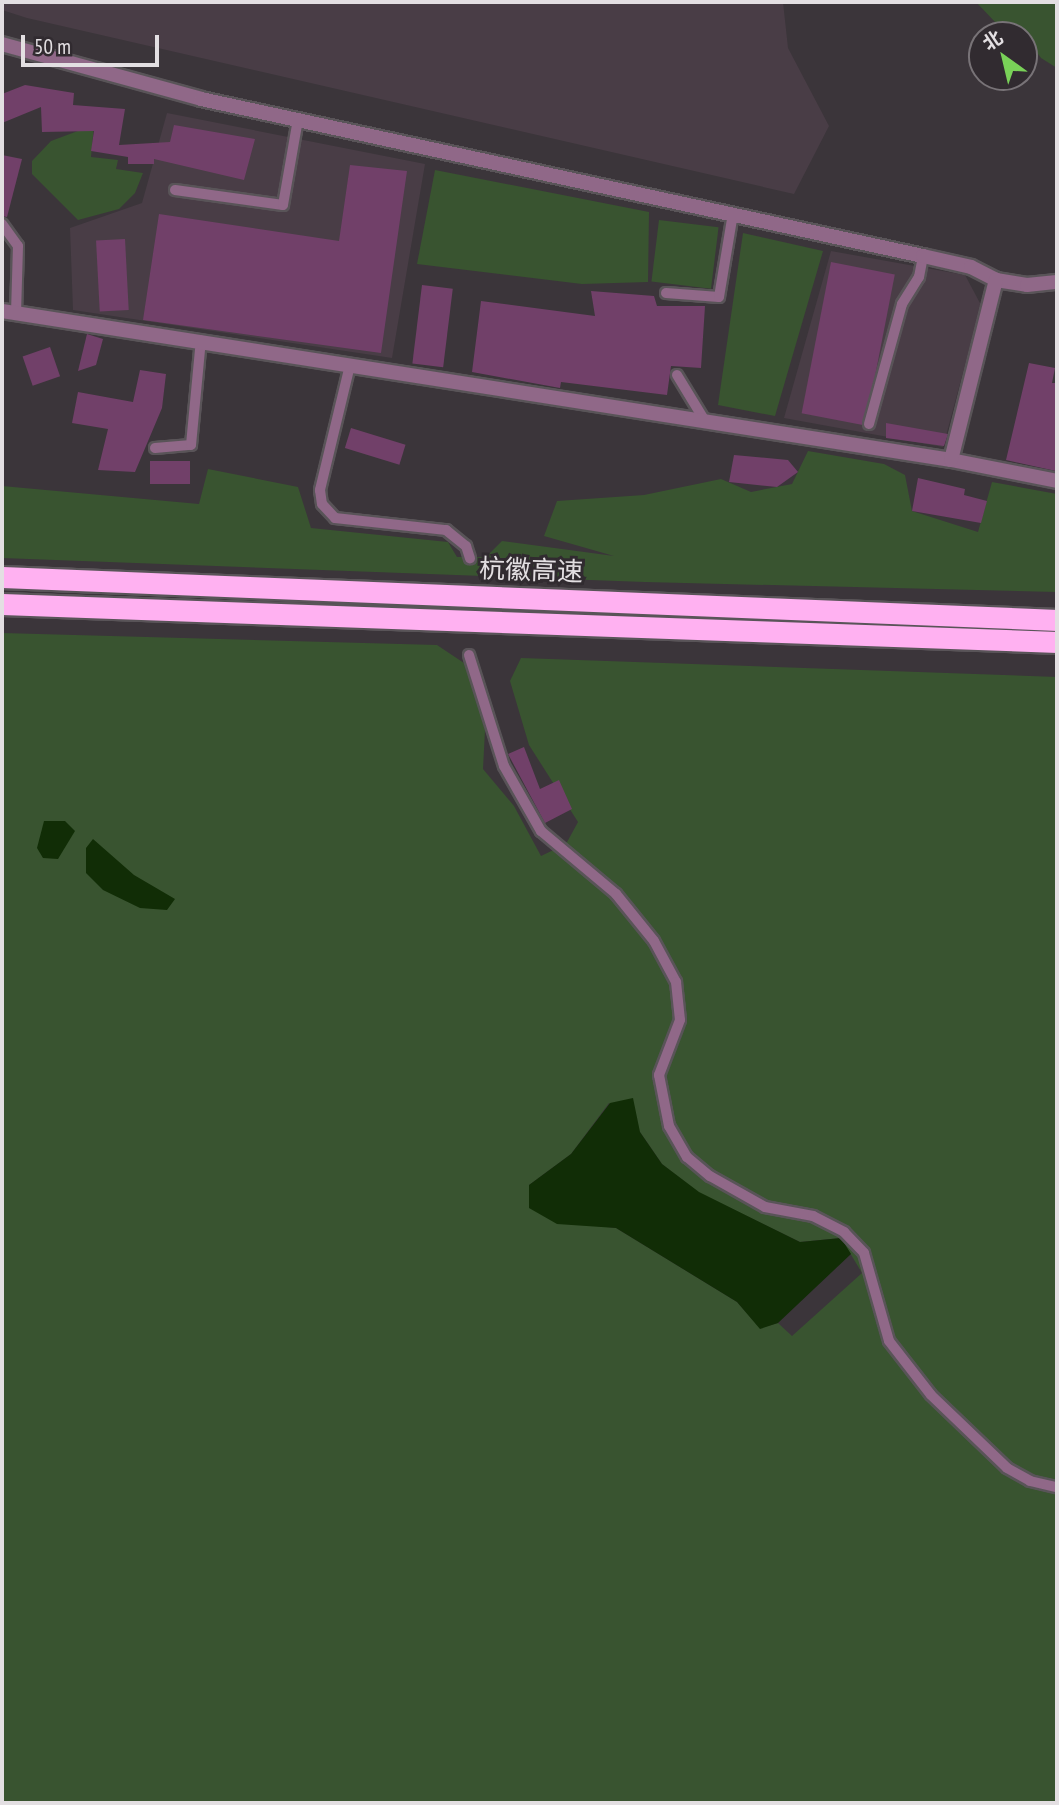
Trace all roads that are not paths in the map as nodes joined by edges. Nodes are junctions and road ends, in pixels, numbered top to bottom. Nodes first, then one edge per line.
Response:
1 (2, 44) edge
2 (298, 119) junction
3 (175, 190) dead end
4 (733, 213) junction
5 (2, 224) edge
6 (923, 256) junction
7 (996, 281) junction
8 (1057, 282) edge
9 (666, 293) dead end
10 (9, 311) edge
11 (201, 340) junction
12 (351, 365) junction
13 (677, 376) dead end
14 (705, 421) junction
15 (869, 424) dead end
16 (155, 448) dead end
17 (951, 460) junction
18 (1057, 481) edge
19 (470, 558) dead end
20 (2, 577) edge
21 (2, 604) edge
22 (1057, 620) edge
23 (1057, 642) edge
24 (469, 655) dead end
25 (1057, 1487) edge

1 - 2 street
2 - 3 lane
2 - 4 street
4 - 6 street
4 - 9 lane
5 - 10 lane
6 - 7 street
6 - 15 lane
7 - 8 street
7 - 17 street
10 - 11 street
11 - 12 street
11 - 16 lane
12 - 14 street
12 - 19 lane
13 - 14 lane
14 - 17 street
17 - 18 street
20 - 22 highway, 杭徽高速
21 - 23 highway, 杭徽高速
24 - 25 lane

